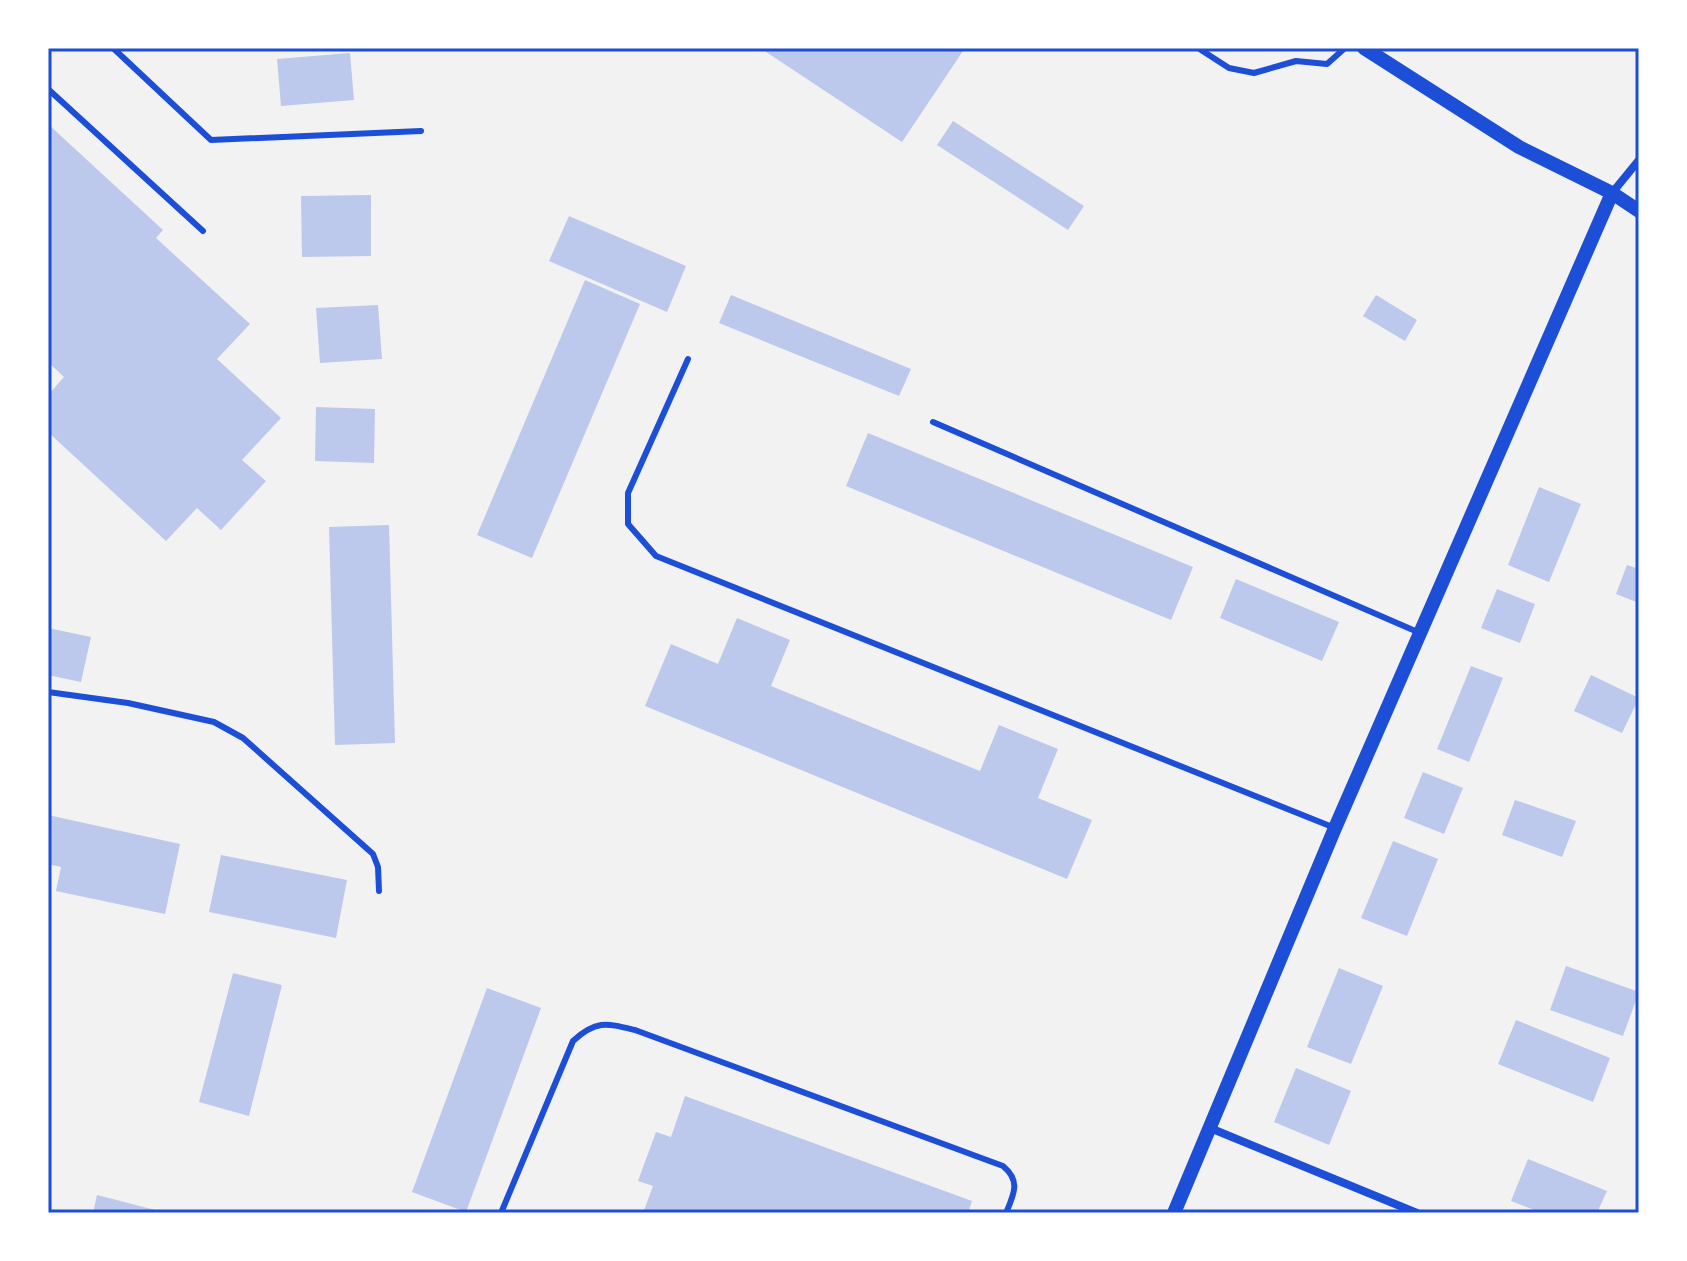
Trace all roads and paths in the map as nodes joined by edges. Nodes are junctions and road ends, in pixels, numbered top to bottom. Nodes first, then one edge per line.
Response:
1 (113, 48) edge
2 (1198, 48) edge
3 (1345, 48) edge
4 (1364, 48) edge
5 (48, 89) edge
6 (421, 131) dead end
7 (1639, 160) edge
8 (1612, 193) junction
9 (1639, 211) edge
10 (203, 231) dead end
11 (688, 359) dead end
12 (933, 422) dead end
13 (1420, 633) junction
14 (48, 692) edge
15 (1335, 828) junction
16 (379, 891) dead end
17 (1210, 1128) junction
18 (501, 1213) edge
19 (1006, 1213) edge
20 (1174, 1213) edge
21 (1417, 1213) edge

1 - 6 lane
2 - 3 lane
4 - 8 street
5 - 10 lane
7 - 8 street
8 - 9 street
8 - 13 street
11 - 15 lane
12 - 13 lane
13 - 15 street
14 - 16 lane
15 - 17 street
17 - 20 street
17 - 21 street
18 - 19 lane

